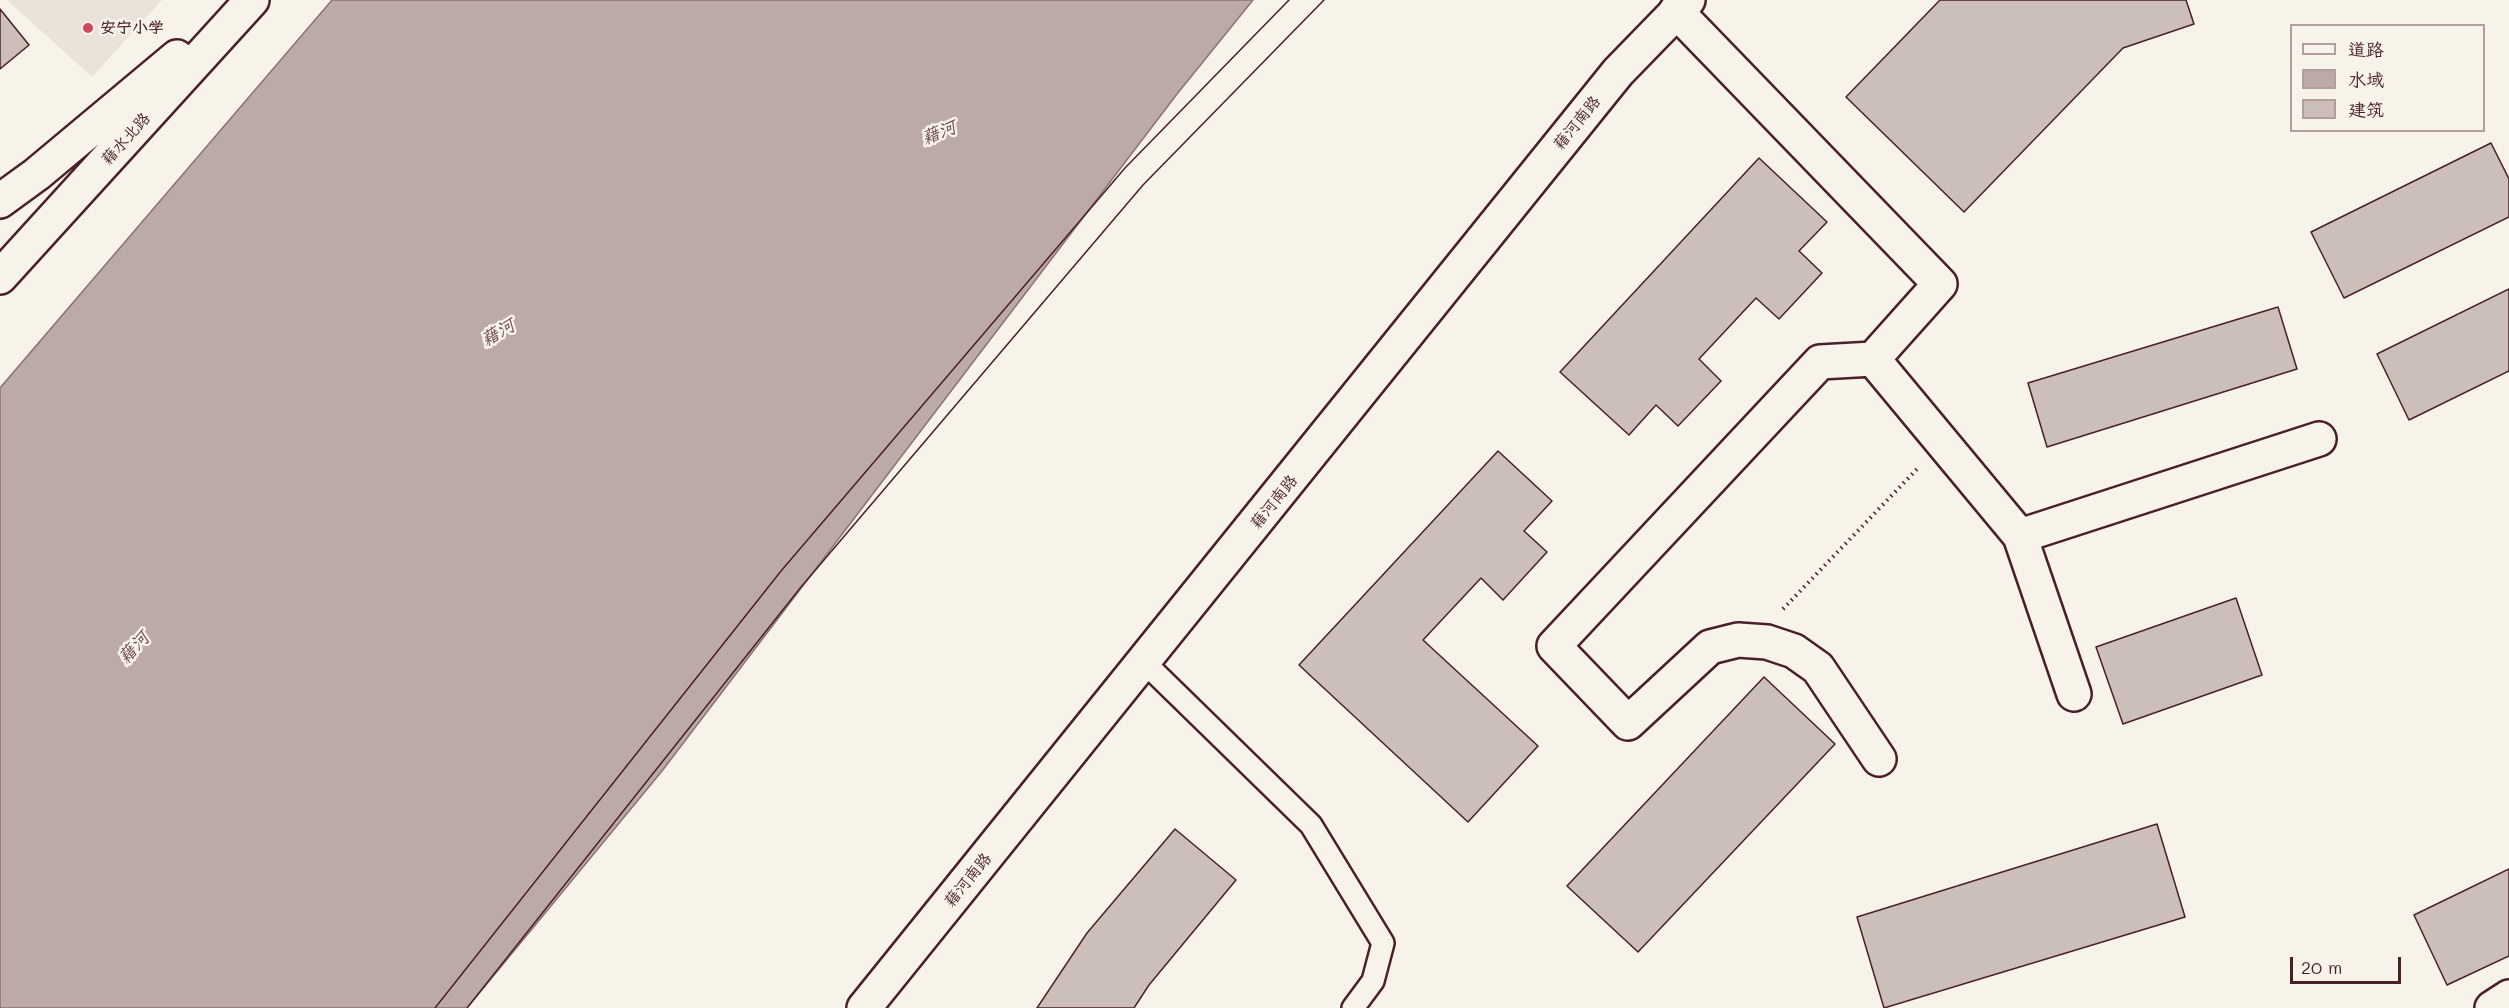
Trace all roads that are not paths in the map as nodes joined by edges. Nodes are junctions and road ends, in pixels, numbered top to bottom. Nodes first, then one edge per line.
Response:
1 (245, 0) edge
2 (252, 0) edge
3 (1682, 6) edge
4 (0, 201) edge
5 (0, 277) edge
6 (1873, 359) junction
7 (2319, 439) dead end
8 (2020, 536) junction
9 (1144, 662) junction
10 (2074, 694) dead end
11 (1879, 759) dead end
12 (2509, 998) edge
13 (864, 1008) edge
14 (1353, 1008) edge
15 (2492, 1008) edge

1 - 4 street, 藉水北路
2 - 5 street, 藉水北路
3 - 6 street
3 - 9 street, 藉河南路
6 - 8 street
6 - 11 street
7 - 8 street
8 - 10 street
9 - 13 street, 藉河南路
9 - 14 lane
12 - 15 street

